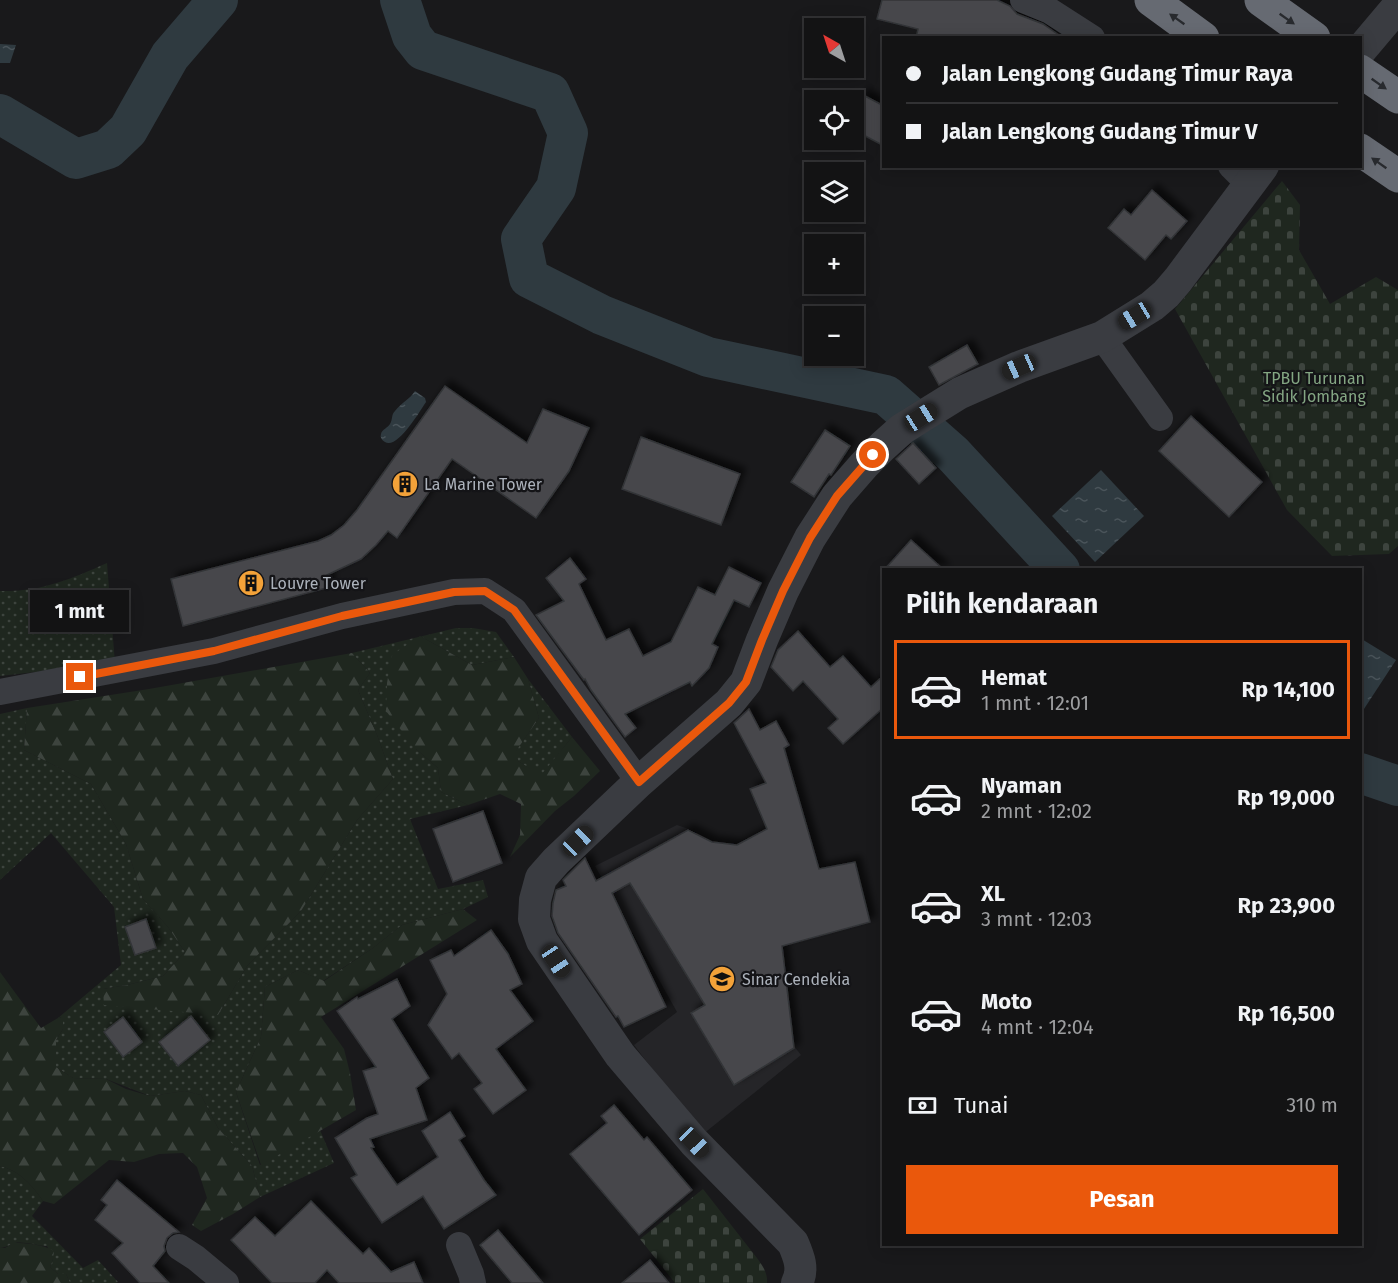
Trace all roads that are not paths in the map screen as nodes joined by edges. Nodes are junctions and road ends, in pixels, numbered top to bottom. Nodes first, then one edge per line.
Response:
1 (1023, 0) edge
2 (1151, 0) edge
3 (1261, 0) edge
4 (1398, 6) edge
5 (1089, 36) edge
6 (1200, 36) edge
7 (1311, 36) edge
8 (1362, 49) edge
9 (1362, 72) edge
10 (1398, 97) edge
11 (1362, 151) edge
12 (1248, 172) edge
13 (1398, 176) edge
14 (1102, 337) junction
15 (1160, 418) dead end
16 (0, 692) edge
17 (639, 782) junction
18 (459, 1245) dead end
19 (179, 1247) dead end
20 (226, 1283) edge
21 (473, 1283) edge
22 (797, 1283) edge

1 - 5 street
6 -> 2 highway
3 -> 7 highway
4 - 8 street
9 -> 10 highway
13 -> 11 highway
12 - 14 street
14 - 15 street
14 - 17 street
16 - 17 street
17 - 22 street
18 - 21 street
19 - 20 street

